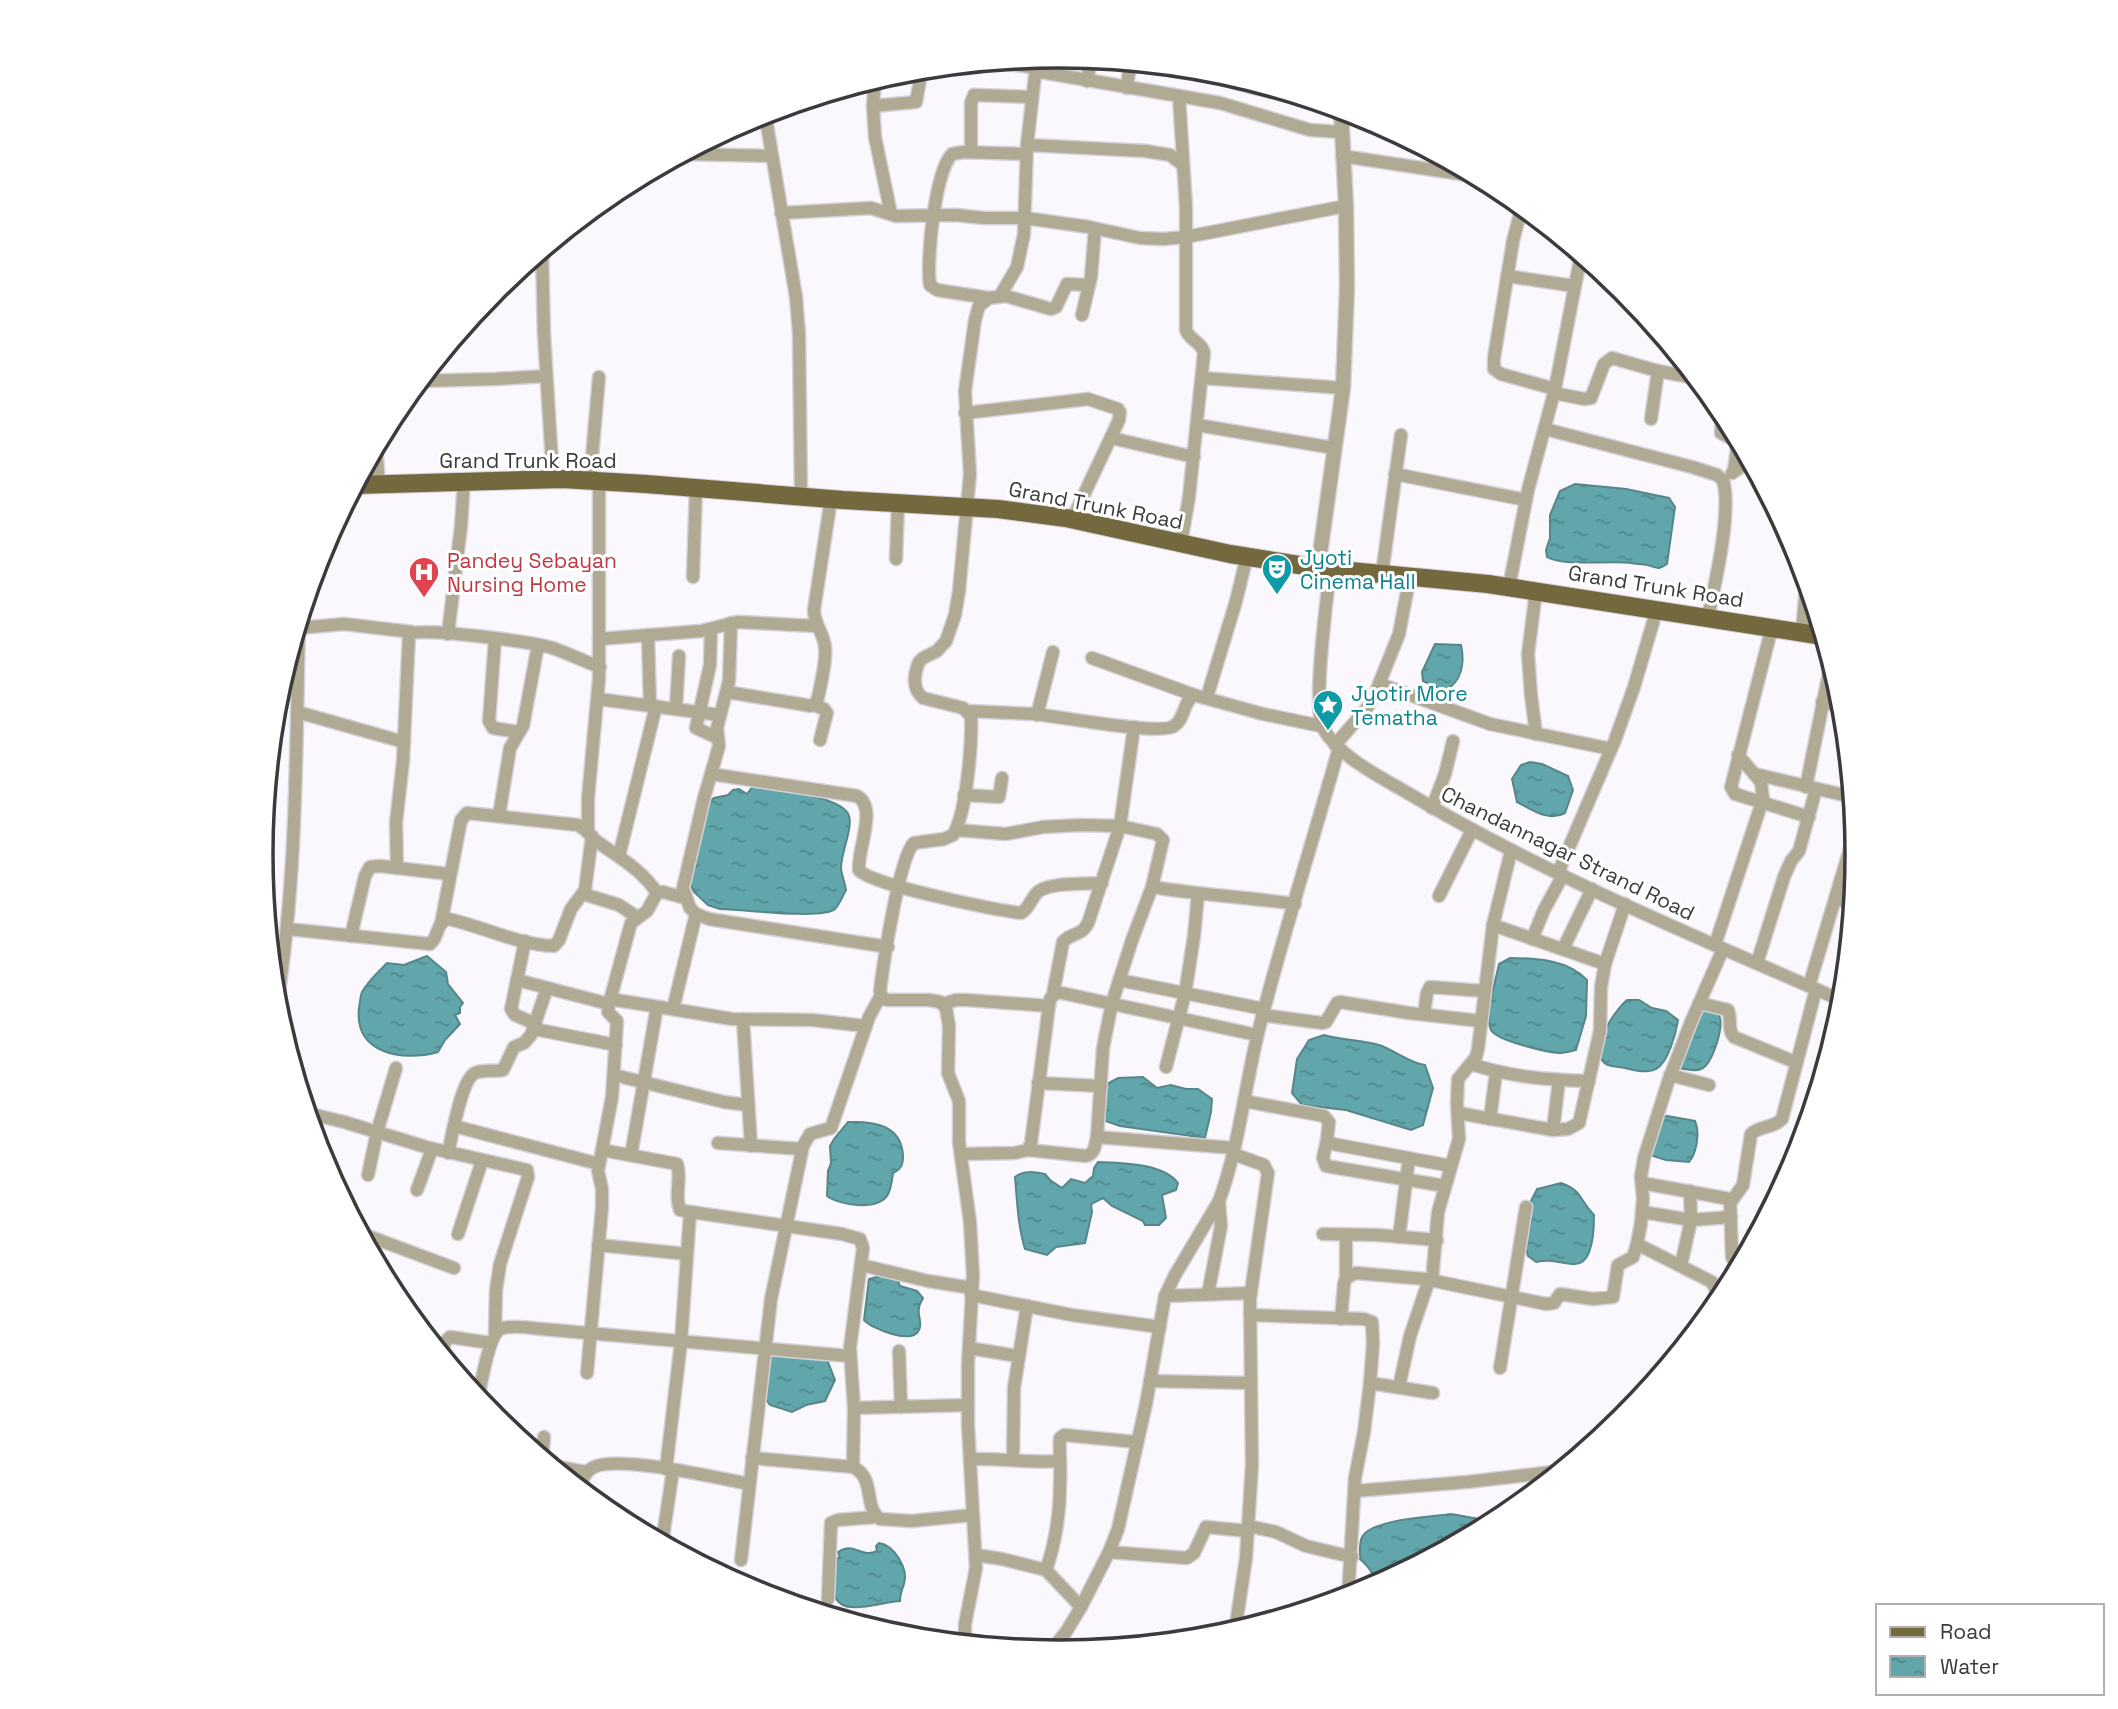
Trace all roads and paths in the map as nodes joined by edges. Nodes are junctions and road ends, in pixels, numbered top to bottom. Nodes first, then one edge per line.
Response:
1 (1036, 69) edge
2 (1045, 69) edge
3 (1089, 69) edge
4 (1129, 72) edge
5 (919, 81) edge
6 (1087, 81) junction
7 (1127, 88) junction
8 (874, 91) edge
9 (1179, 96) junction
10 (1031, 97) junction
11 (873, 106) junction
12 (1341, 121) edge
13 (767, 125) edge
14 (1341, 132) junction
15 (1027, 149) junction
16 (971, 152) junction
17 (701, 154) edge
18 (771, 156) junction
19 (1342, 156) junction
20 (1183, 165) junction
21 (1446, 171) edge
22 (1346, 206) junction
23 (781, 213) junction
24 (891, 214) junction
25 (932, 215) junction
26 (1519, 217) edge
27 (1025, 218) junction
28 (1095, 229) junction
29 (1186, 237) junction
30 (542, 262) edge
31 (1579, 265) edge
32 (1507, 276) junction
33 (1090, 285) junction
34 (1574, 286) junction
35 (994, 297) junction
36 (1082, 315) dead end
37 (1658, 371) junction
38 (546, 376) junction
39 (1683, 376) edge
40 (599, 377) dead end
41 (1202, 378) junction
42 (432, 381) edge
43 (1343, 388) junction
44 (1554, 391) junction
45 (965, 413) junction
46 (1651, 419) dead end
47 (1197, 425) junction
48 (1545, 429) junction
49 (1401, 435) dead end
50 (1111, 438) junction
51 (1334, 448) junction
52 (1736, 454) edge
53 (1194, 457) junction
54 (377, 462) edge
55 (1743, 466) edge
56 (1734, 471) junction
57 (1395, 474) junction
58 (553, 479) junction
59 (594, 480) junction
60 (1723, 480) junction
61 (464, 481) junction
62 (379, 484) junction
63 (366, 485) edge
64 (696, 488) junction
65 (801, 497) junction
66 (831, 499) junction
67 (1526, 500) junction
68 (898, 503) junction
69 (967, 506) junction
70 (1072, 520) junction
71 (1181, 543) junction
72 (1247, 556) junction
73 (896, 559) dead end
74 (1324, 569) junction
75 (1382, 574) junction
76 (693, 576) dead end
77 (1410, 576) junction
78 (1509, 587) junction
79 (1536, 591) junction
80 (1805, 604) edge
81 (1657, 609) junction
82 (1708, 617) junction
83 (731, 623) junction
84 (307, 625) edge
85 (816, 626) junction
86 (1772, 627) junction
87 (711, 629) junction
88 (412, 632) junction
89 (1802, 632) junction
90 (448, 634) junction
91 (1813, 634) edge
92 (648, 635) junction
93 (495, 639) junction
94 (599, 639) junction
95 (538, 645) junction
96 (1053, 652) dead end
97 (679, 656) dead end
98 (298, 658) edge
99 (1092, 658) dead end
100 (600, 667) junction
101 (1380, 684) junction
102 (1826, 684) edge
103 (727, 692) junction
104 (1200, 696) junction
105 (598, 699) junction
106 (1822, 702) junction
107 (1831, 704) edge
108 (814, 705) junction
109 (653, 706) junction
110 (676, 709) junction
111 (968, 711) junction
112 (297, 712) junction
113 (699, 712) junction
114 (720, 715) junction
115 (1037, 715) junction
116 (1321, 726) junction
117 (1134, 727) junction
118 (519, 732) junction
119 (1536, 734) junction
120 (718, 738) junction
121 (820, 740) dead end
122 (1454, 741) dead end
123 (404, 742) junction
124 (1337, 746) junction
125 (1611, 749) junction
126 (1738, 754) junction
127 (711, 774) junction
128 (1755, 774) junction
129 (1002, 778) dead end
130 (1811, 788) junction
131 (964, 795) junction
132 (1843, 795) edge
133 (1762, 803) junction
134 (1432, 808) junction
135 (499, 816) junction
136 (1809, 817) junction
137 (1120, 826) junction
138 (956, 830) junction
139 (1472, 830) junction
140 (590, 833) junction
141 (1511, 851) junction
142 (619, 856) junction
143 (397, 868) junction
144 (1845, 868) edge
145 (449, 874) junction
146 (1560, 874) junction
147 (1102, 883) junction
148 (899, 886) junction
149 (1152, 887) junction
150 (1592, 889) junction
151 (657, 893) junction
152 (583, 894) junction
153 (1198, 894) junction
154 (1439, 896) dead end
155 (685, 898) junction
156 (1836, 898) junction
157 (1844, 901) edge
158 (1294, 904) junction
159 (1625, 904) junction
160 (696, 914) junction
161 (638, 917) junction
162 (441, 923) junction
163 (1493, 925) junction
164 (288, 929) junction
165 (351, 936) junction
166 (1532, 939) junction
167 (525, 941) junction
168 (888, 947) junction
169 (1719, 947) junction
170 (1563, 950) junction
171 (1605, 964) junction
172 (1757, 964) junction
173 (282, 972) edge
174 (517, 980) junction
175 (1119, 980) junction
176 (547, 988) junction
177 (1813, 988) junction
178 (1484, 991) junction
179 (1185, 994) junction
180 (881, 995) junction
181 (1832, 996) edge
182 (1051, 1000) junction
183 (610, 1001) junction
184 (1112, 1003) junction
185 (1699, 1003) junction
186 (943, 1004) junction
187 (657, 1007) junction
188 (673, 1009) junction
189 (1263, 1012) junction
190 (1424, 1014) junction
191 (1179, 1018) junction
192 (743, 1019) junction
193 (1481, 1021) junction
194 (535, 1026) junction
195 (866, 1026) junction
196 (1257, 1035) junction
197 (616, 1045) junction
198 (1795, 1062) junction
199 (1471, 1063) junction
200 (1167, 1067) dead end
201 (396, 1068) dead end
202 (1496, 1072) junction
203 (614, 1075) junction
204 (1670, 1075) junction
205 (1559, 1080) junction
206 (1589, 1081) junction
207 (645, 1083) junction
208 (1038, 1083) junction
209 (1709, 1085) dead end
210 (1101, 1086) junction
211 (1244, 1101) junction
212 (748, 1105) junction
213 (1458, 1113) junction
214 (318, 1116) edge
215 (1490, 1119) junction
216 (454, 1126) junction
217 (1553, 1130) junction
218 (377, 1132) junction
219 (1097, 1137) junction
220 (1327, 1140) junction
221 (718, 1143) dead end
222 (751, 1146) junction
223 (432, 1149) junction
224 (802, 1149) junction
225 (602, 1150) junction
226 (1028, 1150) junction
227 (1234, 1151) junction
228 (448, 1153) junction
229 (961, 1154) junction
230 (631, 1156) junction
231 (1409, 1158) junction
232 (482, 1161) junction
233 (599, 1164) junction
234 (1451, 1166) junction
235 (368, 1175) dead end
236 (1406, 1180) junction
237 (1643, 1183) junction
238 (1445, 1186) junction
239 (417, 1190) dead end
240 (1690, 1191) junction
241 (1219, 1201) junction
242 (1731, 1202) junction
243 (1526, 1207) dead end
244 (1642, 1212) junction
245 (690, 1213) junction
246 (1731, 1217) junction
247 (1691, 1220) junction
248 (787, 1225) junction
249 (458, 1234) dead end
250 (1323, 1234) dead end
251 (1346, 1235) junction
252 (1399, 1237) junction
253 (373, 1238) edge
254 (1437, 1240) junction
255 (1637, 1244) junction
256 (598, 1245) junction
257 (687, 1254) junction
258 (1733, 1259) edge
259 (861, 1265) junction
260 (1681, 1265) junction
261 (454, 1268) dead end
262 (1346, 1278) junction
263 (1431, 1280) junction
264 (1715, 1288) edge
265 (972, 1292) junction
266 (1251, 1293) junction
267 (1208, 1294) junction
268 (1165, 1296) junction
269 (1512, 1298) junction
270 (1027, 1306) junction
271 (1250, 1315) junction
272 (1341, 1319) junction
273 (1160, 1327) junction
274 (590, 1334) junction
275 (493, 1338) junction
276 (681, 1342) junction
277 (444, 1344) edge
278 (765, 1348) junction
279 (969, 1348) junction
280 (899, 1351) dead end
281 (849, 1356) junction
282 (1018, 1356) junction
283 (1500, 1368) dead end
284 (587, 1373) dead end
285 (1150, 1381) junction
286 (1370, 1382) junction
287 (1250, 1383) junction
288 (481, 1387) edge
289 (1399, 1387) junction
290 (1433, 1393) dead end
291 (968, 1405) junction
292 (901, 1407) junction
293 (854, 1408) junction
294 (544, 1437) dead end
295 (1137, 1442) junction
296 (543, 1448) edge
297 (752, 1458) junction
298 (970, 1459) junction
299 (1013, 1459) junction
300 (1060, 1461) junction
301 (853, 1468) junction
302 (569, 1469) edge
303 (670, 1470) junction
304 (586, 1472) junction
305 (1544, 1473) edge
306 (583, 1480) edge
307 (749, 1483) junction
308 (1355, 1491) junction
309 (972, 1515) junction
310 (876, 1517) junction
311 (1248, 1529) junction
312 (663, 1533) edge
313 (1109, 1552) junction
314 (976, 1556) junction
315 (1352, 1557) junction
316 (741, 1560) dead end
317 (1046, 1570) junction
318 (1349, 1585) edge
319 (828, 1599) dead end
320 (1081, 1607) junction
321 (1237, 1620) edge
322 (965, 1635) edge
323 (1059, 1641) edge

1 - 10 street
2 - 6 street
3 - 6 street
4 - 7 street
5 - 11 street
6 - 7 street
7 - 9 street
8 - 11 street
9 - 14 street
9 - 20 street
10 - 15 street
10 - 16 street
11 - 24 street
12 - 14 street
13 - 18 street
14 - 19 street
15 - 16 street
15 - 20 street
15 - 27 street
16 - 25 street
17 - 18 street
18 - 23 street
19 - 21 street
19 - 22 street
20 - 29 street
22 - 29 street
22 - 43 street
23 - 24 street
23 - 65 street
24 - 25 street
25 - 27 street
25 - 35 street
26 - 32 street
27 - 28 street
27 - 35 street
28 - 29 street
28 - 33 street
29 - 41 street
30 - 38 street
31 - 34 street
32 - 34 street
32 - 44 street
33 - 35 street
33 - 36 street
34 - 44 street
35 - 45 street
37 - 39 street
37 - 44 street
37 - 46 street
38 - 42 street
38 - 58 street
40 - 59 street
41 - 43 street
41 - 47 street
43 - 51 street
44 - 48 street
45 - 50 street
45 - 69 street
47 - 51 street
47 - 53 street
48 - 60 street
48 - 67 street
49 - 57 street
50 - 53 street
50 - 70 street
51 - 74 street
52 - 56 street
53 - 71 street
54 - 62 street
55 - 56 street
56 - 60 street
57 - 67 street
57 - 75 street
58 - 59 main road, Grand Trunk Road
58 - 61 main road, Grand Trunk Road
59 - 64 main road, Grand Trunk Road
59 - 94 street
60 - 82 street
61 - 62 main road, Grand Trunk Road
61 - 90 street
62 - 63 main road, Grand Trunk Road
64 - 65 main road, Grand Trunk Road
64 - 76 street
65 - 66 main road, Grand Trunk Road
66 - 68 main road, Grand Trunk Road
66 - 85 street
67 - 78 street
68 - 69 main road, Grand Trunk Road
68 - 73 street
69 - 70 main road, Grand Trunk Road
69 - 111 street
70 - 71 main road, Grand Trunk Road
71 - 72 main road, Grand Trunk Road
72 - 74 main road, Grand Trunk Road
72 - 104 street
74 - 75 main road, Grand Trunk Road
74 - 116 street
75 - 77 main road, Grand Trunk Road
77 - 78 main road, Grand Trunk Road
77 - 101 street
78 - 79 main road, Grand Trunk Road
79 - 81 main road, Grand Trunk Road
79 - 119 street
80 - 89 street
81 - 82 main road, Grand Trunk Road
81 - 125 street
82 - 86 main road, Grand Trunk Road
83 - 85 street
83 - 87 street
83 - 103 street
84 - 88 street
85 - 108 street
86 - 89 main road, Grand Trunk Road
86 - 126 street
87 - 92 street
87 - 113 street
88 - 90 street
88 - 123 street
89 - 91 main road, Grand Trunk Road
90 - 93 street
92 - 94 street
92 - 109 street
93 - 95 street
93 - 118 street
94 - 100 street
95 - 100 street
95 - 118 street
96 - 115 street
97 - 110 street
98 - 112 street
99 - 104 street
100 - 105 street
101 - 119 street
101 - 124 street
102 - 106 street
103 - 108 street
103 - 114 street
104 - 116 street
104 - 117 street
105 - 109 street
105 - 140 street
106 - 107 street
106 - 130 street
108 - 121 street
109 - 110 street
109 - 142 street
110 - 113 street
111 - 115 street
111 - 131 street
112 - 123 street
112 - 164 street
113 - 114 street
113 - 120 street
114 - 120 street
115 - 117 street
116 - 124 street, Chandannagar Strand Road
117 - 137 street
118 - 135 street
119 - 125 street
120 - 127 street
122 - 134 street
123 - 143 street
124 - 134 street, Chandannagar Strand Road
124 - 158 street
125 - 146 street
126 - 128 street
126 - 133 street
127 - 148 street
127 - 155 street
128 - 130 street
128 - 133 street
129 - 131 street
130 - 132 street
130 - 136 street
131 - 138 street
133 - 136 street
133 - 169 street
134 - 139 street, Chandannagar Strand Road
135 - 140 street
135 - 145 street
136 - 172 street
137 - 138 street
137 - 147 street
137 - 149 street
138 - 148 street
139 - 141 street, Chandannagar Strand Road
139 - 154 street
140 - 142 street
140 - 152 street
141 - 146 street, Chandannagar Strand Road
141 - 163 street
142 - 151 street
143 - 145 street
143 - 165 street
144 - 156 street
145 - 162 street
146 - 150 street, Chandannagar Strand Road
146 - 166 street
147 - 148 street
147 - 182 street
148 - 168 street
149 - 153 street
149 - 175 street
150 - 159 street, Chandannagar Strand Road
150 - 170 street
151 - 155 street
151 - 161 street
152 - 161 street
152 - 167 street
153 - 158 street
153 - 179 street
155 - 160 street
156 - 157 street
156 - 177 street
158 - 189 street
159 - 169 street, Chandannagar Strand Road
159 - 171 street
160 - 168 street
160 - 188 street
161 - 183 street
162 - 165 street
162 - 167 street
163 - 166 street
163 - 178 street
164 - 165 street
164 - 173 street
166 - 170 street
167 - 174 street
168 - 180 street
169 - 172 street, Chandannagar Strand Road
169 - 185 street
170 - 171 street
171 - 206 street
172 - 177 street, Chandannagar Strand Road
174 - 176 street
174 - 194 street
175 - 179 street
175 - 184 street
176 - 183 street
176 - 194 street
177 - 181 street, Chandannagar Strand Road
177 - 198 street
178 - 190 street
178 - 193 street
179 - 189 street
179 - 191 street
180 - 186 street
180 - 195 street
182 - 184 street
182 - 186 street
182 - 208 street
183 - 187 street
183 - 197 street
184 - 191 street
184 - 210 street
185 - 198 street
185 - 204 street
186 - 229 street
187 - 188 street
187 - 207 street
188 - 192 street
189 - 190 street
189 - 196 street
190 - 193 street
191 - 196 street
191 - 200 street
192 - 195 street
192 - 212 street
193 - 199 street
194 - 197 street
194 - 216 street
195 - 224 street
196 - 211 street
197 - 203 street
198 - 242 street
199 - 202 street
199 - 213 street
201 - 218 street
202 - 205 street
202 - 215 street
203 - 207 street
203 - 225 street
204 - 209 street
204 - 237 street
205 - 206 street
205 - 217 street
206 - 217 street
207 - 212 street
207 - 230 street
208 - 210 street
208 - 226 street
210 - 219 street
211 - 220 street
211 - 227 street
212 - 222 street
213 - 215 street
213 - 234 street
214 - 218 street
215 - 217 street
216 - 228 street
216 - 233 street
218 - 223 street
218 - 235 street
219 - 226 street
219 - 227 street
220 - 231 street
220 - 236 street
221 - 222 street
222 - 224 street
223 - 228 street
223 - 239 street
224 - 248 street
225 - 230 street
225 - 233 street
226 - 229 street
227 - 241 street
227 - 266 street
228 - 232 street
229 - 265 street
230 - 245 street
231 - 234 street
231 - 236 street
232 - 249 street
232 - 275 street
233 - 256 street
234 - 238 street
236 - 238 street
236 - 252 street
237 - 240 street
237 - 244 street
238 - 254 street
240 - 242 street
240 - 247 street
241 - 267 street
241 - 268 street
242 - 246 street
243 - 269 street
244 - 247 street
244 - 255 street
245 - 248 street
245 - 257 street
246 - 247 street
246 - 258 street
247 - 260 street
248 - 259 street
248 - 278 street
250 - 251 street
251 - 252 street
251 - 262 street
252 - 254 street
253 - 261 street
254 - 263 street
255 - 260 street
255 - 269 street
256 - 257 street
256 - 274 street
257 - 276 street
259 - 265 street
259 - 281 street
260 - 264 street
262 - 263 street
262 - 272 street
263 - 269 street
263 - 289 street
265 - 270 street
265 - 279 street
266 - 267 street
266 - 271 street
267 - 268 street
268 - 273 street
269 - 283 street
270 - 273 street
270 - 282 street
271 - 272 street
271 - 287 street
272 - 286 street
273 - 285 street
274 - 275 street
274 - 276 street
274 - 284 street
275 - 277 street
275 - 288 street
276 - 278 street
276 - 303 street
278 - 281 street
278 - 297 street
279 - 282 street
279 - 291 street
280 - 292 street
281 - 293 street
282 - 299 street
285 - 287 street
285 - 295 street
286 - 289 street
286 - 308 street
287 - 311 street
289 - 290 street
291 - 292 street
291 - 298 street
292 - 293 street
293 - 301 street
294 - 296 street
295 - 300 street
295 - 313 street
297 - 301 street
297 - 307 street
298 - 299 street
298 - 309 street
299 - 300 street
300 - 317 street
301 - 310 street
302 - 304 street
303 - 304 street
303 - 307 street
303 - 312 street
304 - 306 street
305 - 308 street
307 - 316 street
308 - 315 street
309 - 310 street
309 - 314 street
310 - 319 street
311 - 313 street
311 - 315 street
311 - 321 street
313 - 320 street
314 - 317 street
314 - 322 street
315 - 318 street
317 - 320 street
320 - 323 street

